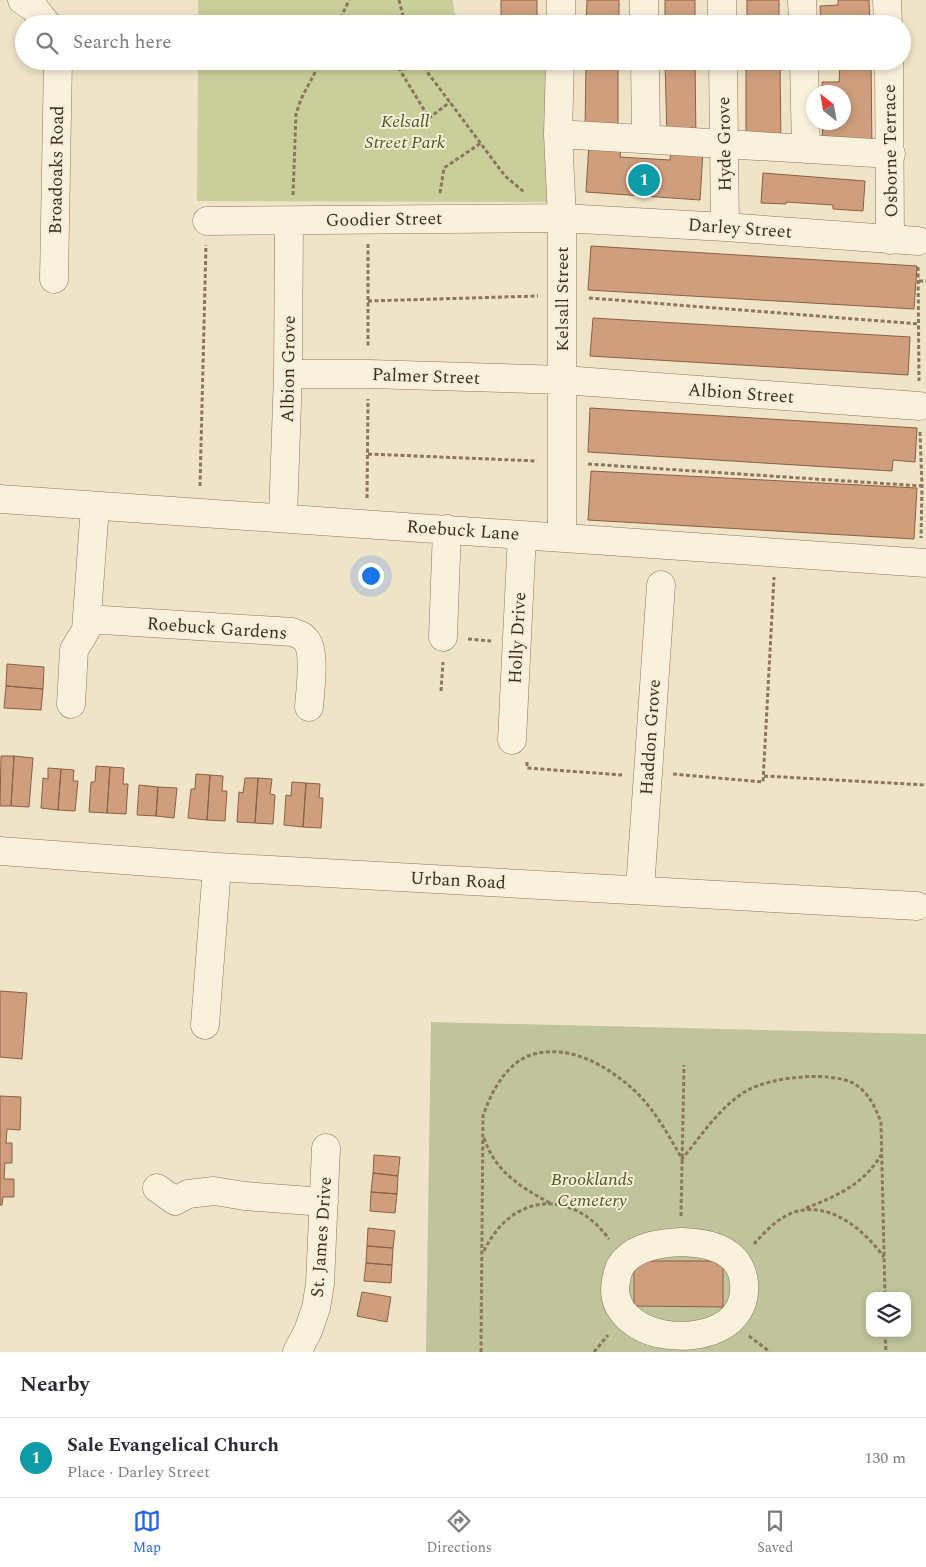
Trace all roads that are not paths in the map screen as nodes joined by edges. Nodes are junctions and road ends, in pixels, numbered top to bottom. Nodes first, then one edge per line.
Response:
1 (22, 0) edge
2 (561, 0) edge
3 (644, 0) edge
4 (722, 0) edge
5 (802, 0) edge
6 (887, 0) edge
7 (40, 15) edge
8 (560, 15) edge
9 (644, 15) edge
10 (722, 15) edge
11 (803, 15) edge
12 (888, 15) edge
13 (58, 70) edge
14 (560, 70) edge
15 (645, 70) edge
16 (723, 70) edge
17 (804, 70) edge
18 (889, 70) edge
19 (558, 134) junction
20 (646, 139) junction
21 (724, 144) junction
22 (806, 149) junction
23 (890, 154) junction
24 (562, 218) junction
25 (207, 221) road end
26 (289, 221) junction
27 (725, 227) junction
28 (890, 240) junction
29 (918, 242) dead end
30 (54, 279) dead end
31 (288, 374) junction
32 (563, 380) junction
33 (919, 406) dead end
34 (0, 499) edge
35 (95, 506) junction
36 (283, 517) junction
37 (447, 529) junction
38 (522, 535) junction
39 (562, 537) junction
40 (926, 563) edge
41 (661, 585) dead end
42 (87, 619) junction
43 (444, 637) dead end
44 (71, 704) dead end
45 (309, 708) dead end
46 (520, 749) road end
47 (0, 851) edge
48 (218, 867) junction
49 (640, 890) junction
50 (917, 906) dead end
51 (206, 1025) dead end
52 (326, 1148) dead end
53 (324, 1202) junction
54 (170, 1204) dead end
55 (679, 1344) edge
56 (298, 1352) edge

1 - 7 street
2 - 8 street
3 - 9 street
4 - 10 street
5 - 11 street
6 - 12 street
13 - 30 street, Broadoaks Road
14 - 19 street, Kelsall Street
15 - 20 street
16 - 21 street, Hyde Grove
17 - 22 street
18 - 23 street, Osborne Terrace
19 - 20 street
19 - 24 street, Kelsall Street
20 - 21 street
21 - 22 street
21 - 27 street, Hyde Grove
22 - 23 street
23 - 28 street, Osborne Terrace
24 - 26 street, Goodier Street
24 - 27 street, Darley Street
24 - 32 street, Kelsall Street
25 - 26 street, Goodier Street
26 - 31 street, Albion Grove
27 - 28 street, Darley Street
28 - 29 street, Darley Street
31 - 32 street, Palmer Street
31 - 36 street, Albion Grove
32 - 33 street, Albion Street
32 - 39 street, Kelsall Street
34 - 35 street, Roebuck Lane
35 - 36 street, Roebuck Lane
35 - 42 street
36 - 37 street, Roebuck Lane
37 - 38 street, Roebuck Lane
37 - 43 street
38 - 39 street, Roebuck Lane
38 - 46 street, Holly Drive
39 - 40 street, Roebuck Lane
41 - 49 street, Haddon Grove
42 - 44 street
42 - 45 street, Roebuck Gardens
47 - 48 street, Urban Road
48 - 49 street, Urban Road
48 - 51 street
49 - 50 street, Urban Road
52 - 53 street, St. James Drive
53 - 54 street
53 - 56 street, St. James Drive
55 - 55 street

